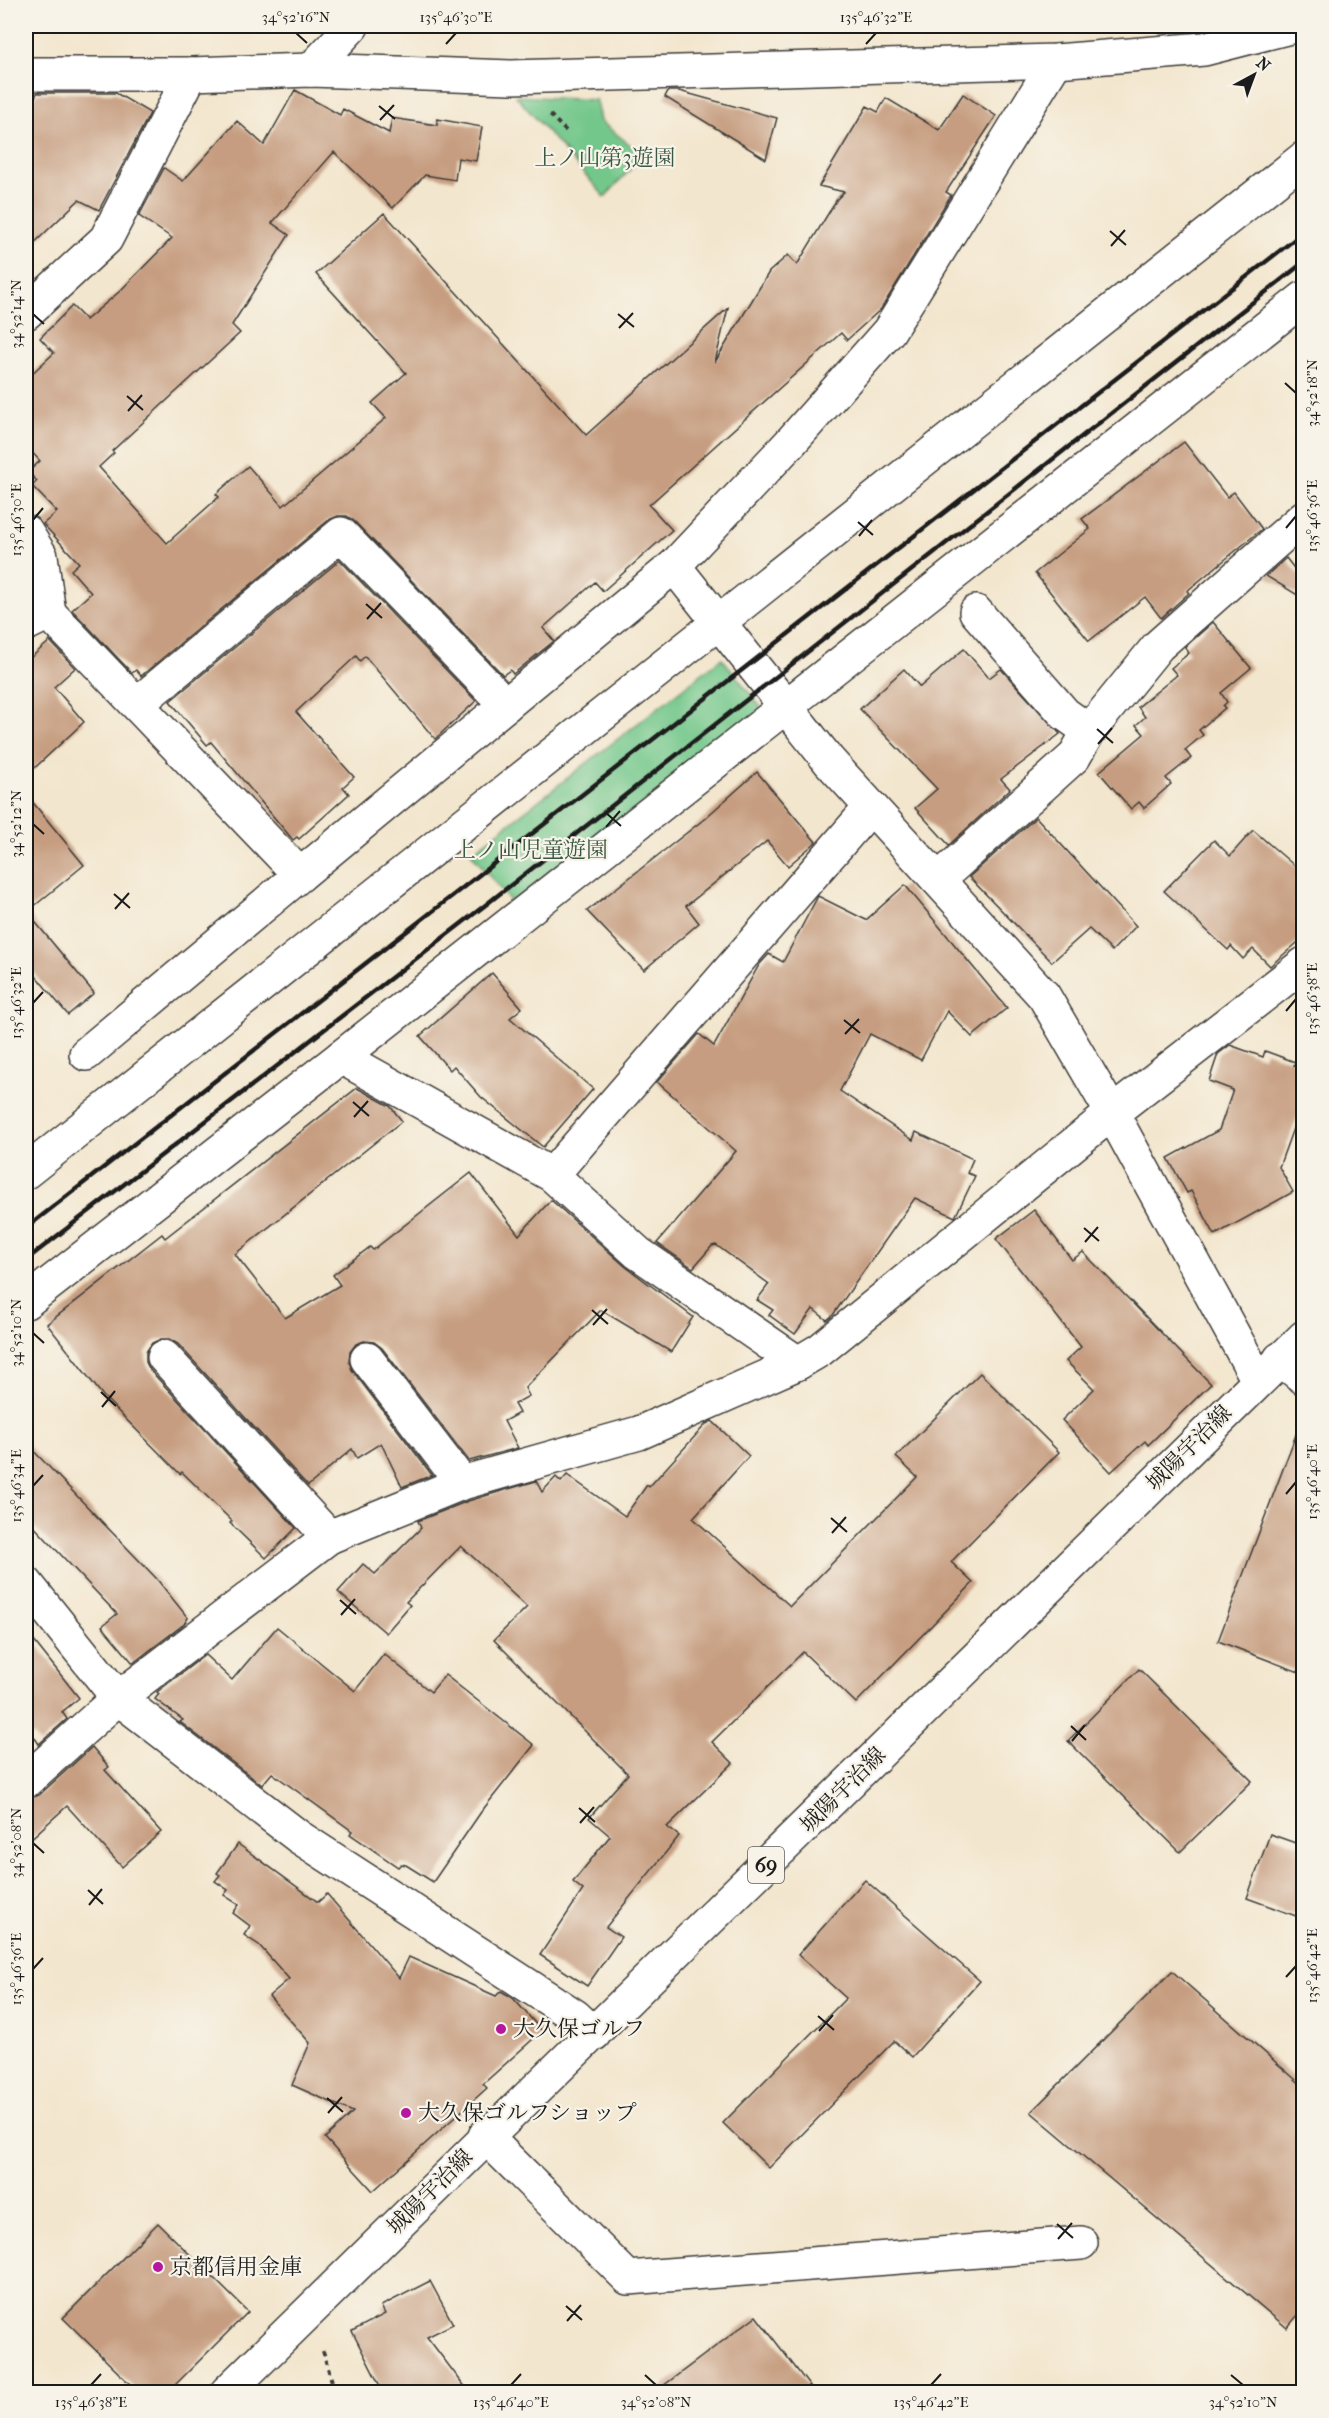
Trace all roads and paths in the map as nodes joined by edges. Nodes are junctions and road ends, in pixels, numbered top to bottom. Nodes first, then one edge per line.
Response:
1 (352, 26) edge
2 (1294, 26) edge
3 (1056, 61) junction
4 (311, 70) junction
5 (26, 74) edge
6 (191, 74) junction
7 (1304, 158) edge
8 (1304, 298) edge
9 (26, 313) edge
10 (1304, 517) edge
11 (26, 532) edge
12 (674, 566) junction
13 (976, 612) dead end
14 (37, 618) edge
15 (718, 622) junction
16 (137, 704) junction
17 (506, 705) junction
18 (786, 707) junction
19 (1089, 731) junction
20 (871, 807) junction
21 (300, 875) junction
22 (938, 880) junction
23 (1304, 964) edge
24 (86, 1054) dead end
25 (341, 1057) junction
26 (1112, 1113) junction
27 (26, 1172) edge
28 (552, 1175) junction
29 (26, 1302) edge
30 (1304, 1337) edge
31 (164, 1358) dead end
32 (367, 1359) dead end
33 (798, 1363) junction
34 (1281, 1373) edge
35 (462, 1483) junction
36 (329, 1537) junction
37 (26, 1583) edge
38 (118, 1698) junction
39 (26, 1780) edge
40 (594, 2034) junction
41 (485, 2136) junction
42 (1081, 2243) dead end
43 (322, 2349) dead end
44 (227, 2392) edge
45 (335, 2392) edge

1 - 4 street
2 - 3 street
3 - 4 street
3 - 12 street
4 - 6 street
5 - 6 street
6 - 9 street
7 - 15 street
8 - 18 street
10 - 19 street
11 - 14 street
12 - 15 street
12 - 17 street
13 - 19 street
14 - 16 street
15 - 18 street
15 - 27 street
16 - 17 street
16 - 21 street
17 - 21 street
18 - 20 street
18 - 25 street
19 - 22 street
20 - 22 street
20 - 28 street
21 - 24 street
22 - 26 street
23 - 26 street
25 - 28 street
25 - 29 street
26 - 33 street
26 - 34 street
28 - 33 street
30 - 34 street, 城陽宇治線 / 69
31 - 36 street
32 - 35 street
33 - 35 street
34 - 40 street, 城陽宇治線 / 69
35 - 36 street
36 - 38 street
37 - 38 street
38 - 39 street
38 - 40 street
40 - 41 street, 城陽宇治線 / 69
41 - 42 street
41 - 44 street, 城陽宇治線 / 69
43 - 45 path

